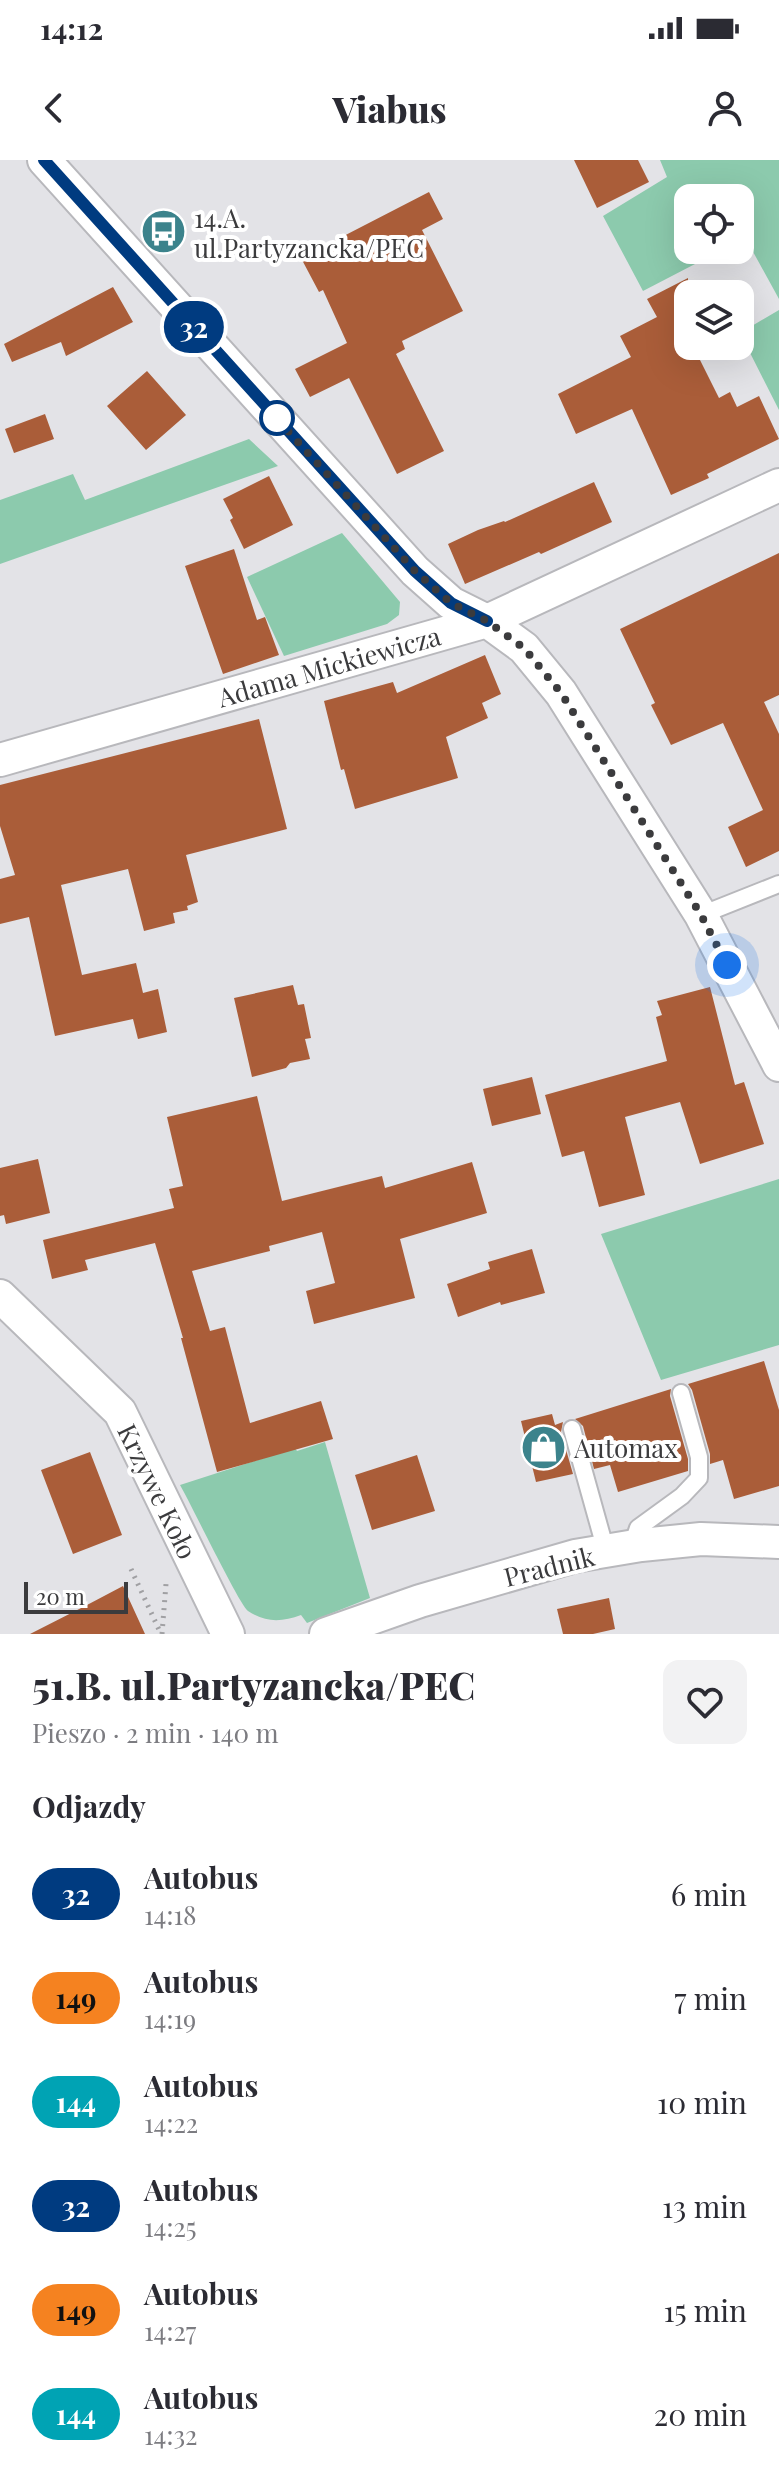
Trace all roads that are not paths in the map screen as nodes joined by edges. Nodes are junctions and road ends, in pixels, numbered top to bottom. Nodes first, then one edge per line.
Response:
1 (44, 160) edge
2 (779, 485) edge
3 (487, 621) junction
4 (0, 760) edge
5 (779, 884) edge
6 (701, 915) junction
7 (779, 1065) edge
8 (0, 1296) edge
9 (681, 1393) dead end
10 (572, 1429) dead end
11 (779, 1542) edge
12 (619, 1549) junction
13 (228, 1634) edge
14 (326, 1634) edge

1 - 3 street
2 - 3 street, Adama Mickiewicza
3 - 4 street, Adama Mickiewicza
3 - 6 street
5 - 6 lane
6 - 7 street
8 - 13 street, Krzywe Koło
9 - 12 lane
10 - 12 lane
11 - 12 street, Pradnik
12 - 14 street, Pradnik

